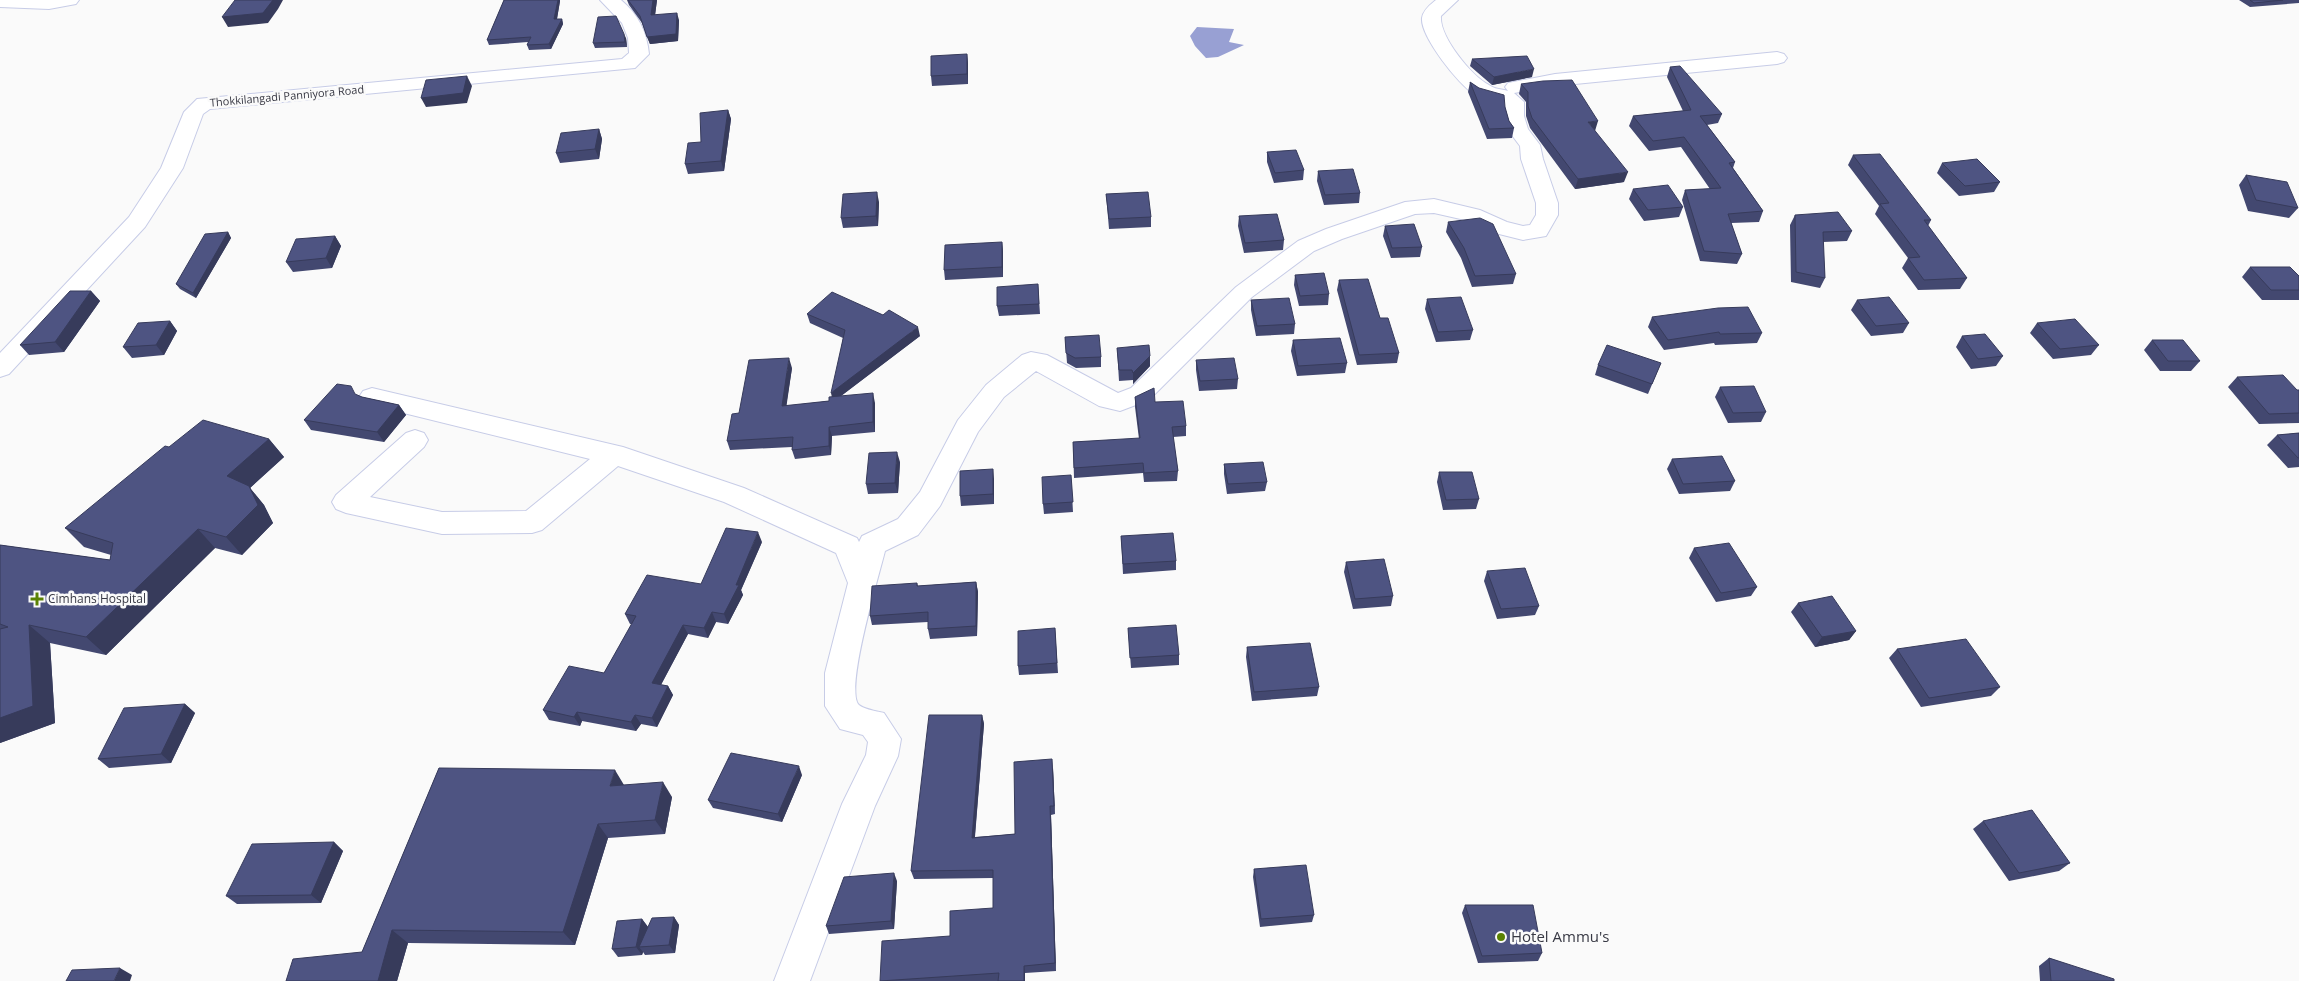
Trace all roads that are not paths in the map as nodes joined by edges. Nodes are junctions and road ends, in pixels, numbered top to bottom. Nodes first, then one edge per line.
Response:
1 (70, 0) edge
2 (609, 0) edge
3 (1449, 0) edge
4 (0, 2) edge
5 (1777, 58) dead end
6 (297, 77) dead end
7 (1494, 93) junction
8 (281, 97) junction
9 (0, 368) edge
10 (372, 396) dead end
11 (415, 440) dead end
12 (614, 454) junction
13 (862, 583) junction
14 (792, 981) edge

1 - 4 street
2 - 8 street, Thokkilangadi Panniyora Road
3 - 7 street
5 - 7 street
6 - 8 street
7 - 13 street
8 - 9 street, Thokkilangadi Panniyora Road
10 - 12 street
11 - 12 street
12 - 13 street
13 - 14 street

